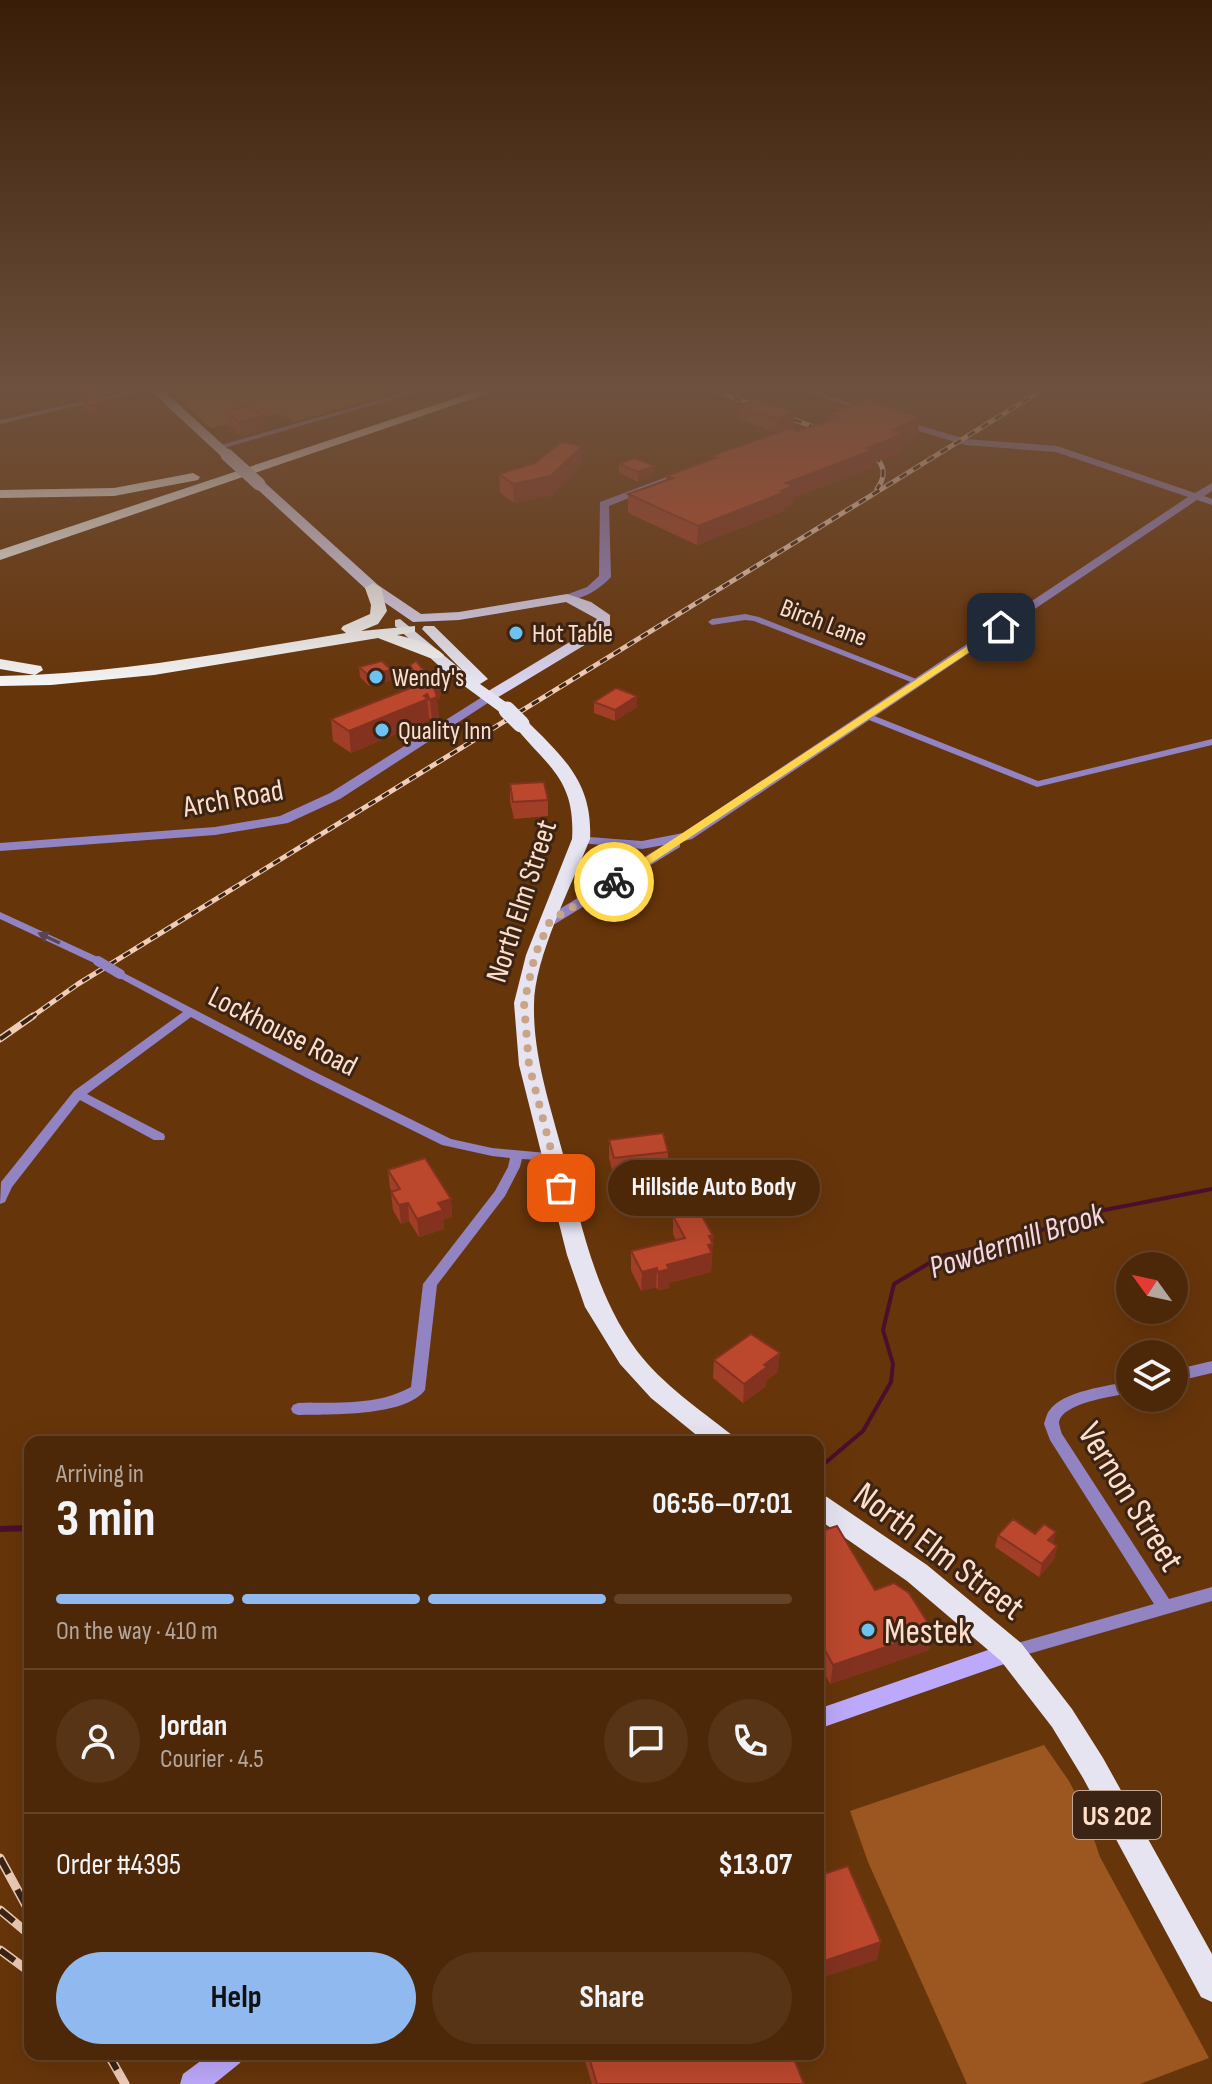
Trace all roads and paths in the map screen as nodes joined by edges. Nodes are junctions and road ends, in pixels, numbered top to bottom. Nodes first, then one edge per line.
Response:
1 (123, 489) edge
2 (169, 489) edge
3 (198, 489) edge
4 (203, 489) edge
5 (265, 489) edge
6 (644, 489) edge
7 (1174, 489) edge
8 (1208, 489) edge
9 (0, 494) edge
10 (1197, 497) junction
11 (1212, 502) edge
12 (0, 545) edge
13 (0, 555) edge
14 (0, 565) edge
15 (373, 588) junction
16 (567, 598) junction
17 (712, 622) dead end
18 (413, 624) junction
19 (338, 635) junction
20 (436, 655) junction
21 (0, 669) edge
22 (64, 674) junction
23 (0, 681) edge
24 (919, 682) junction
25 (490, 696) junction
26 (867, 716) junction
27 (1212, 742) edge
28 (687, 836) junction
29 (581, 839) junction
30 (0, 847) edge
31 (0, 915) edge
32 (550, 921) junction
33 (190, 1012) junction
34 (78, 1094) junction
35 (159, 1137) dead end
36 (517, 1154) junction
37 (553, 1157) junction
38 (0, 1199) edge
39 (1212, 1367) edge
40 (1188, 1373) edge
41 (1116, 1391) edge
42 (298, 1409) dead end
43 (716, 1436) edge
44 (824, 1509) edge
45 (1212, 1594) edge
46 (1166, 1608) junction
47 (1011, 1652) junction
48 (824, 1717) edge
49 (1210, 1979) edge
50 (223, 2060) edge
51 (193, 2084) edge

1 - 9 highway
2 - 12 highway
3 - 13 highway
4 - 14 highway
5 - 15 main road, bridge
6 - 16 street
7 - 10 street
8 - 10 street
10 - 11 street
10 - 24 street
15 - 18 main road
15 - 19 highway
16 - 18 main road
16 - 25 main road
17 - 24 street, Birch Lane
18 - 19 highway
18 - 20 highway
18 - 25 highway
19 - 20 highway
19 - 22 highway
20 - 25 highway
21 - 22 highway
22 - 23 highway
24 - 26 street
25 - 29 highway, North Elm Street, bridge
25 - 30 street, Arch Road
26 - 27 street
26 - 28 street
28 - 29 street
28 - 32 street
29 - 32 highway, North Elm Street
33 -> 31 street, Lockhouse Road, bridge
32 - 37 highway, North Elm Street
33 - 34 street
33 - 36 street, Lockhouse Road
34 - 35 street
34 - 38 street
36 - 37 street, Lockhouse Road
36 - 42 street
37 - 43 highway, North Elm Street
39 - 40 street
41 - 46 street, Vernon Street
44 - 47 highway, North Elm Street / US 202
45 - 46 street
46 - 47 street
47 - 48 main road
47 - 49 highway, North Elm Street / US 202
50 - 51 main road

